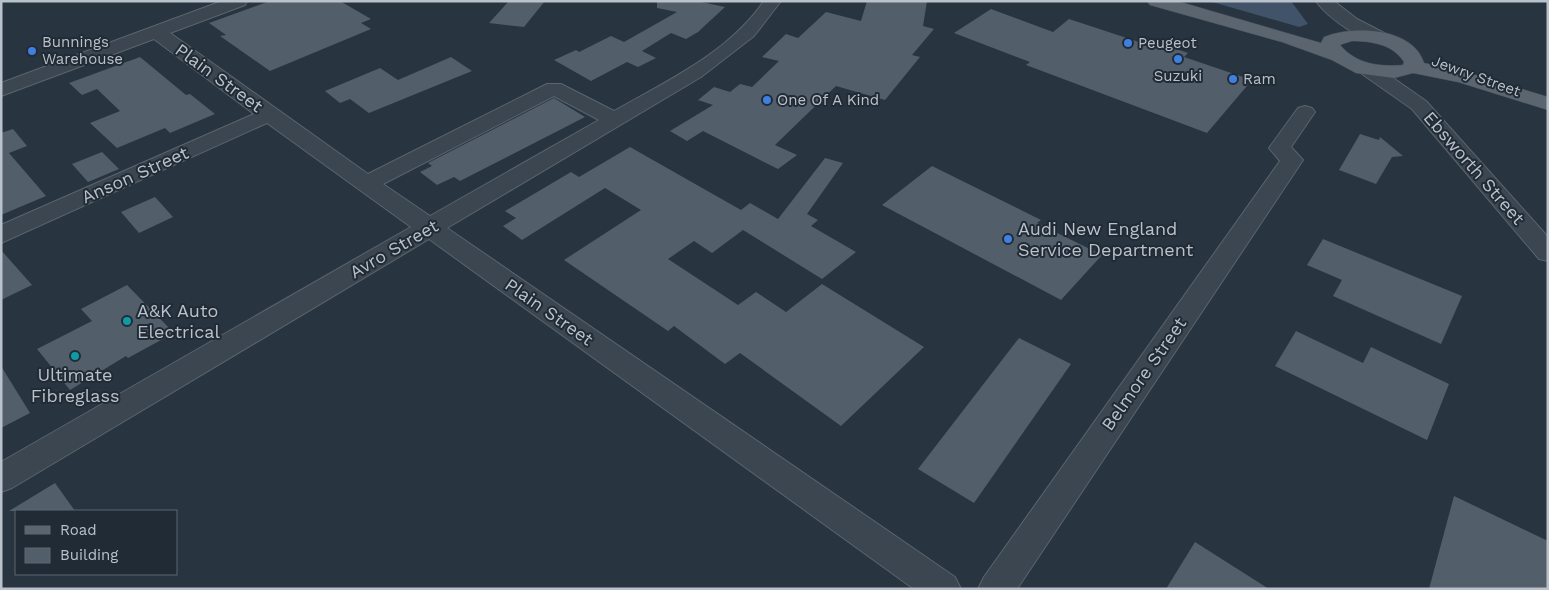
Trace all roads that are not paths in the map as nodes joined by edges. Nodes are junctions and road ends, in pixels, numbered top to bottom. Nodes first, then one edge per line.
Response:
1 (239, 1) edge
2 (773, 1) edge
3 (1156, 1) edge
4 (1328, 6) edge
5 (158, 33) junction
6 (1382, 39) junction
7 (1337, 44) junction
8 (1407, 62) junction
9 (1369, 70) junction
10 (1, 90) edge
11 (1548, 103) edge
12 (1419, 105) junction
13 (1305, 112) dead end
14 (269, 115) junction
15 (613, 119) junction
16 (367, 183) junction
17 (430, 228) junction
18 (1, 236) edge
19 (1548, 253) edge
20 (1, 478) edge
21 (943, 589) edge
22 (996, 589) edge

1 - 5 street
2 - 15 street, Avro Street
3 - 7 main road
4 - 6 street
4 - 7 street
5 - 10 street
5 - 14 street, Plain Street
6 - 7 main road
6 - 8 main road
7 - 9 main road
8 - 9 main road
8 - 11 main road, Jewry Street
8 - 12 street, Ebsworth Street
9 - 12 street, Ebsworth Street
12 - 19 street, Ebsworth Street
13 - 22 street, Belmore Street
14 - 16 street, Plain Street
14 - 18 street, Anson Street
15 - 16 street
15 - 17 street, Avro Street
16 - 17 street, Plain Street
17 - 20 street, Avro Street
17 - 21 street, Plain Street

